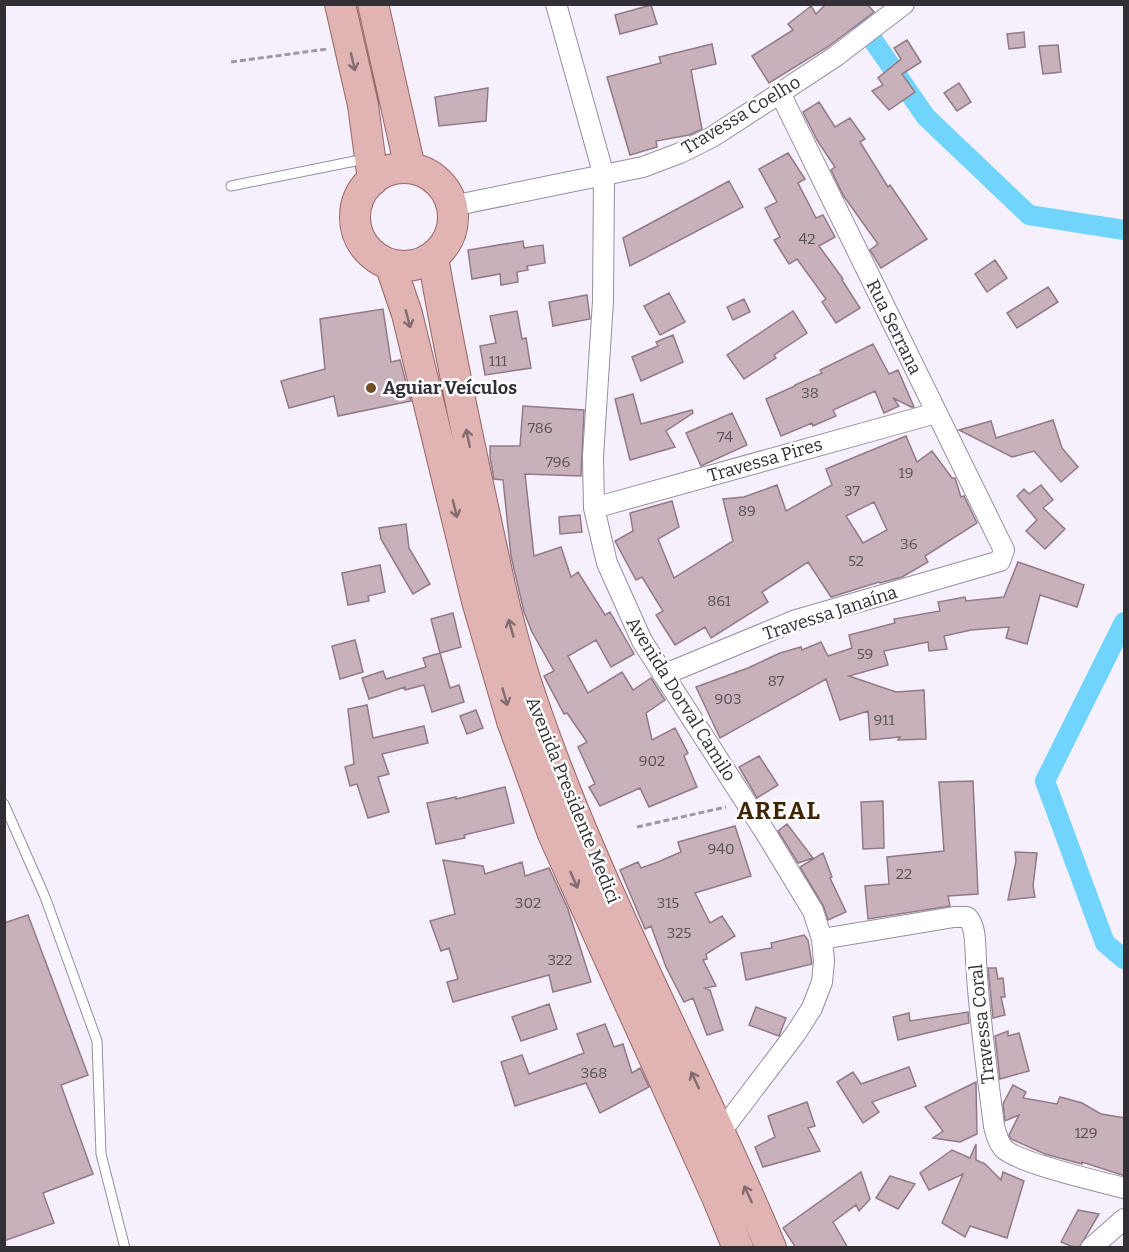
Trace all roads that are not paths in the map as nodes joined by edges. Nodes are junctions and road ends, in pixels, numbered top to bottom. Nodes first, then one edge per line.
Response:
1 (340, 4) edge
2 (373, 4) edge
3 (556, 4) edge
4 (904, 4) edge
5 (780, 93) junction
6 (410, 168) junction
7 (372, 169) junction
8 (604, 176) junction
9 (231, 186) dead end
10 (452, 206) junction
11 (434, 257) junction
12 (390, 264) junction
13 (936, 413) junction
14 (594, 508) junction
15 (1000, 561) joint
16 (663, 675) junction
17 (4, 804) edge
18 (822, 939) junction
19 (720, 1133) junction
20 (1125, 1188) edge
21 (1125, 1219) edge
22 (125, 1248) edge
23 (738, 1248) edge
24 (771, 1248) edge
25 (1091, 1248) edge

1 -> 7 main road
2 - 6 main road
3 - 8 street, Avenida Dorval Camilo
4 - 5 street, Travessa Coelho
5 - 8 street, Travessa Coelho
5 - 13 street, Rua Serrana
6 - 7 main road
6 - 10 main road
7 - 9 lane
7 - 12 main road
8 - 10 street, Travessa Coelho
8 - 14 street, Avenida Dorval Camilo
10 - 11 main road
11 - 12 main road
19 -> 11 main road, Avenida Presidente Medici
12 -> 23 main road, Avenida Presidente Medici
13 - 14 street, Travessa Pires
13 - 15 street, Rua Serrana
14 - 16 street, Avenida Dorval Camilo
15 - 16 street, Travessa Janaína
16 - 18 street, Avenida Dorval Camilo
17 - 22 lane
18 - 19 street, Avenida Dorval Camilo
18 - 20 street, Travessa Coral
24 -> 19 main road, Avenida Presidente Medici
21 - 25 street

